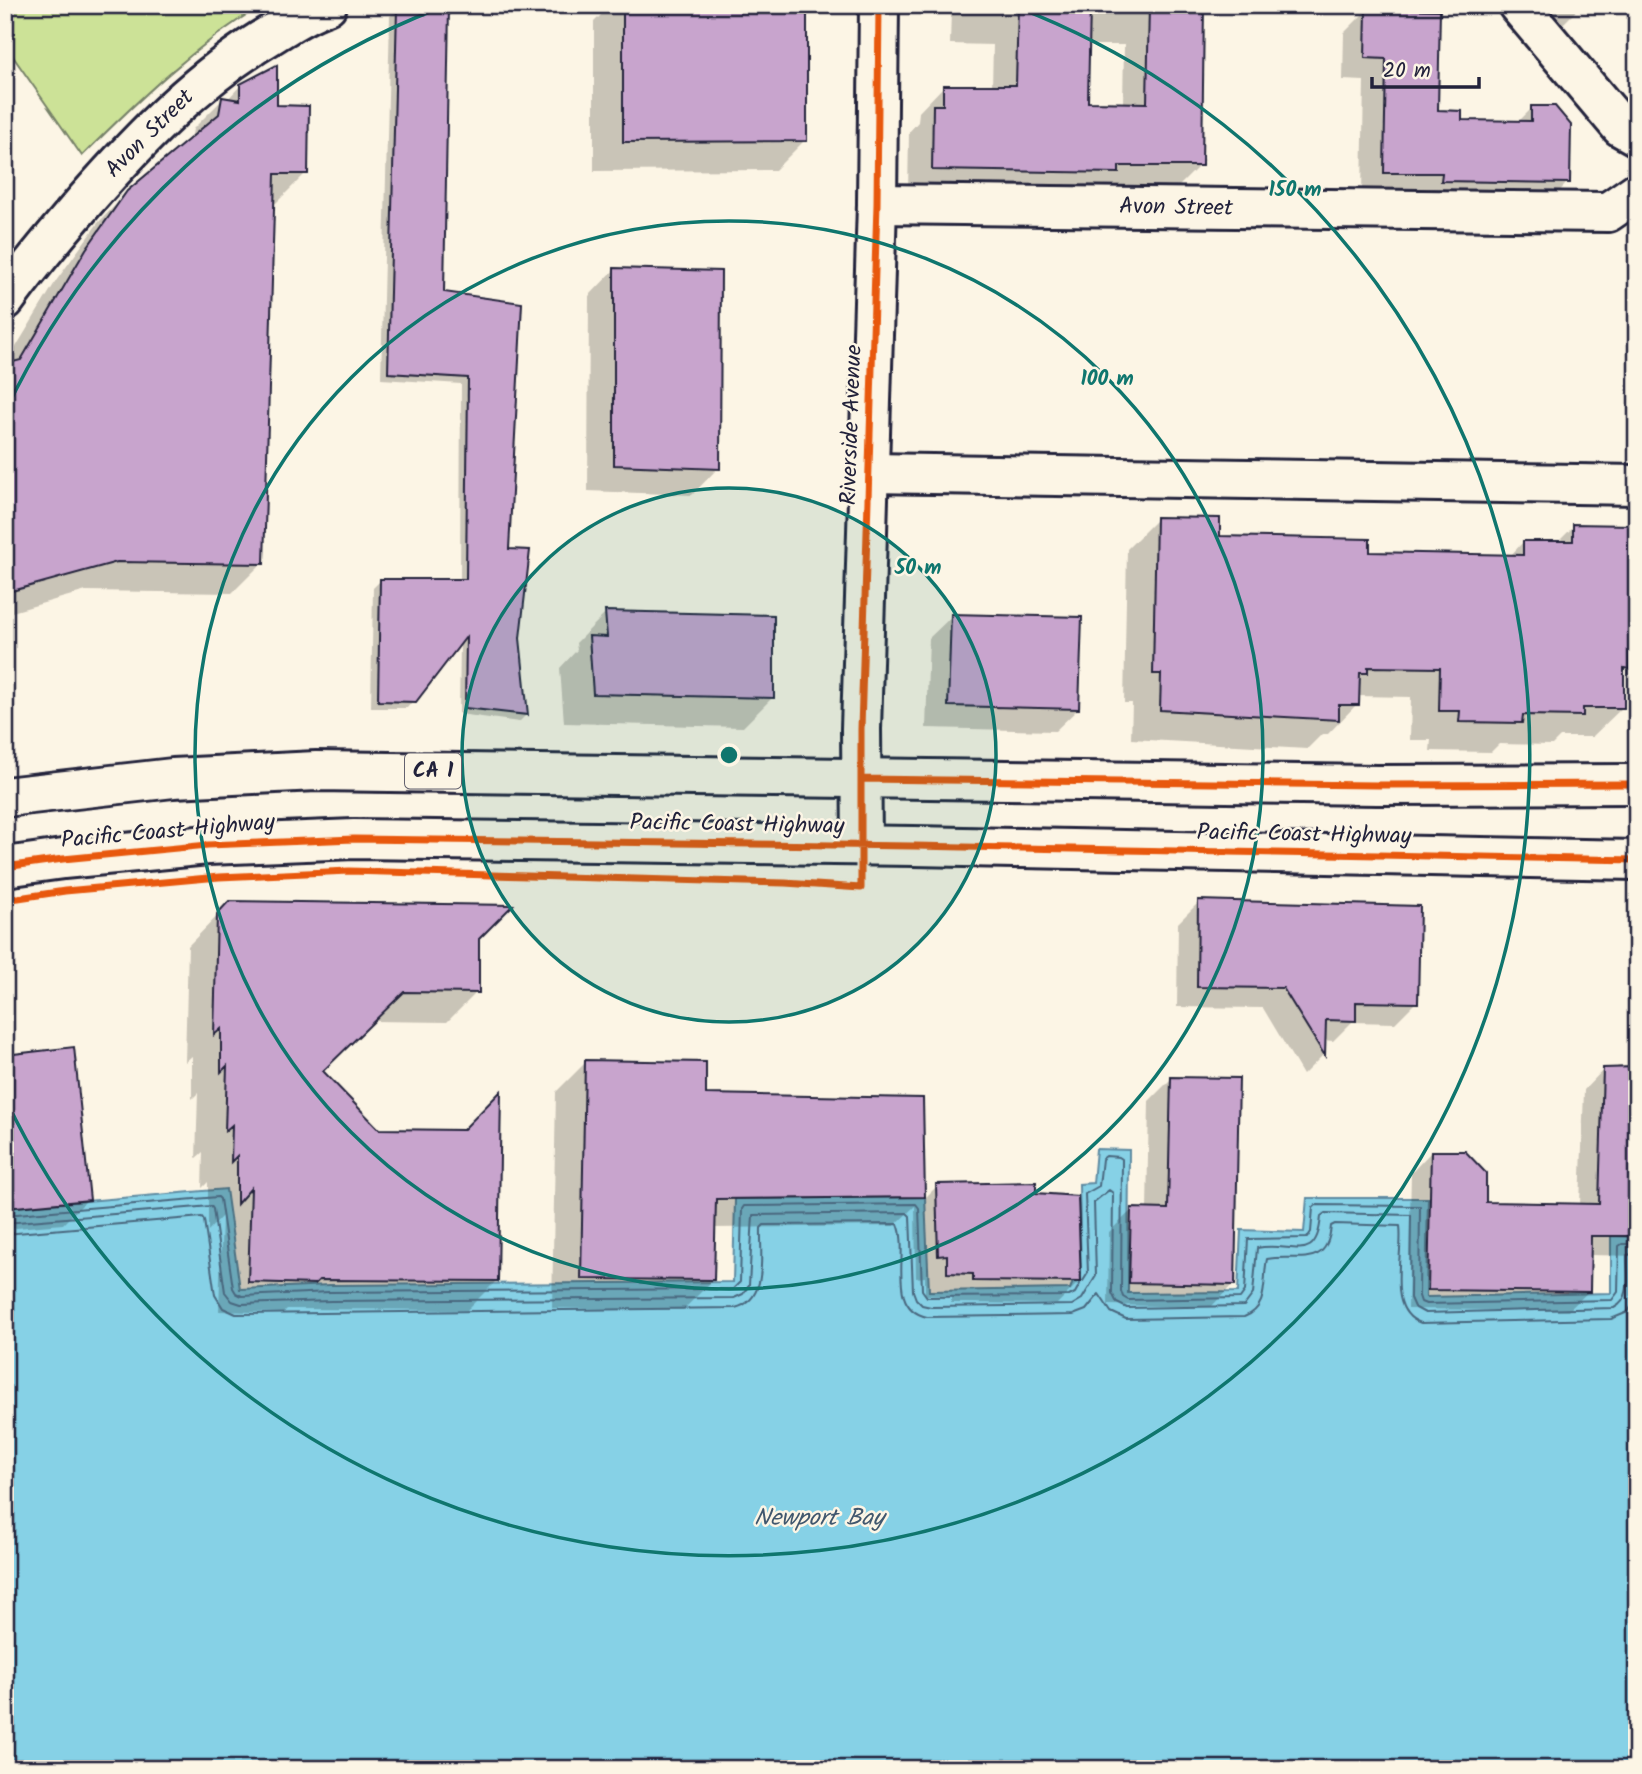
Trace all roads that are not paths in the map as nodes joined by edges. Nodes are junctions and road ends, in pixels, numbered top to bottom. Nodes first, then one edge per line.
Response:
1 (327, 5) edge
2 (879, 5) edge
3 (1518, 5) edge
4 (1637, 136) edge
5 (1637, 192) edge
6 (877, 204) junction
7 (5, 300) edge
8 (870, 473) junction
9 (1637, 485) edge
10 (862, 779) junction
11 (1637, 784) edge
12 (5, 797) edge
13 (862, 846) junction
14 (1637, 860) edge
15 (5, 867) edge

1 - 7 main road, Avon Street
2 - 6 main road, Riverside Avenue
3 - 4 main road
5 - 6 main road, Avon Street
6 - 8 main road, Riverside Avenue
8 - 9 main road
8 - 10 main road, Riverside Avenue
10 - 11 main road, Pacific Coast Highway / CA 1
10 - 12 main road, Pacific Coast Highway / CA 1
10 - 13 main road, Riverside Avenue
13 - 14 main road, Pacific Coast Highway
13 - 15 main road, Pacific Coast Highway

